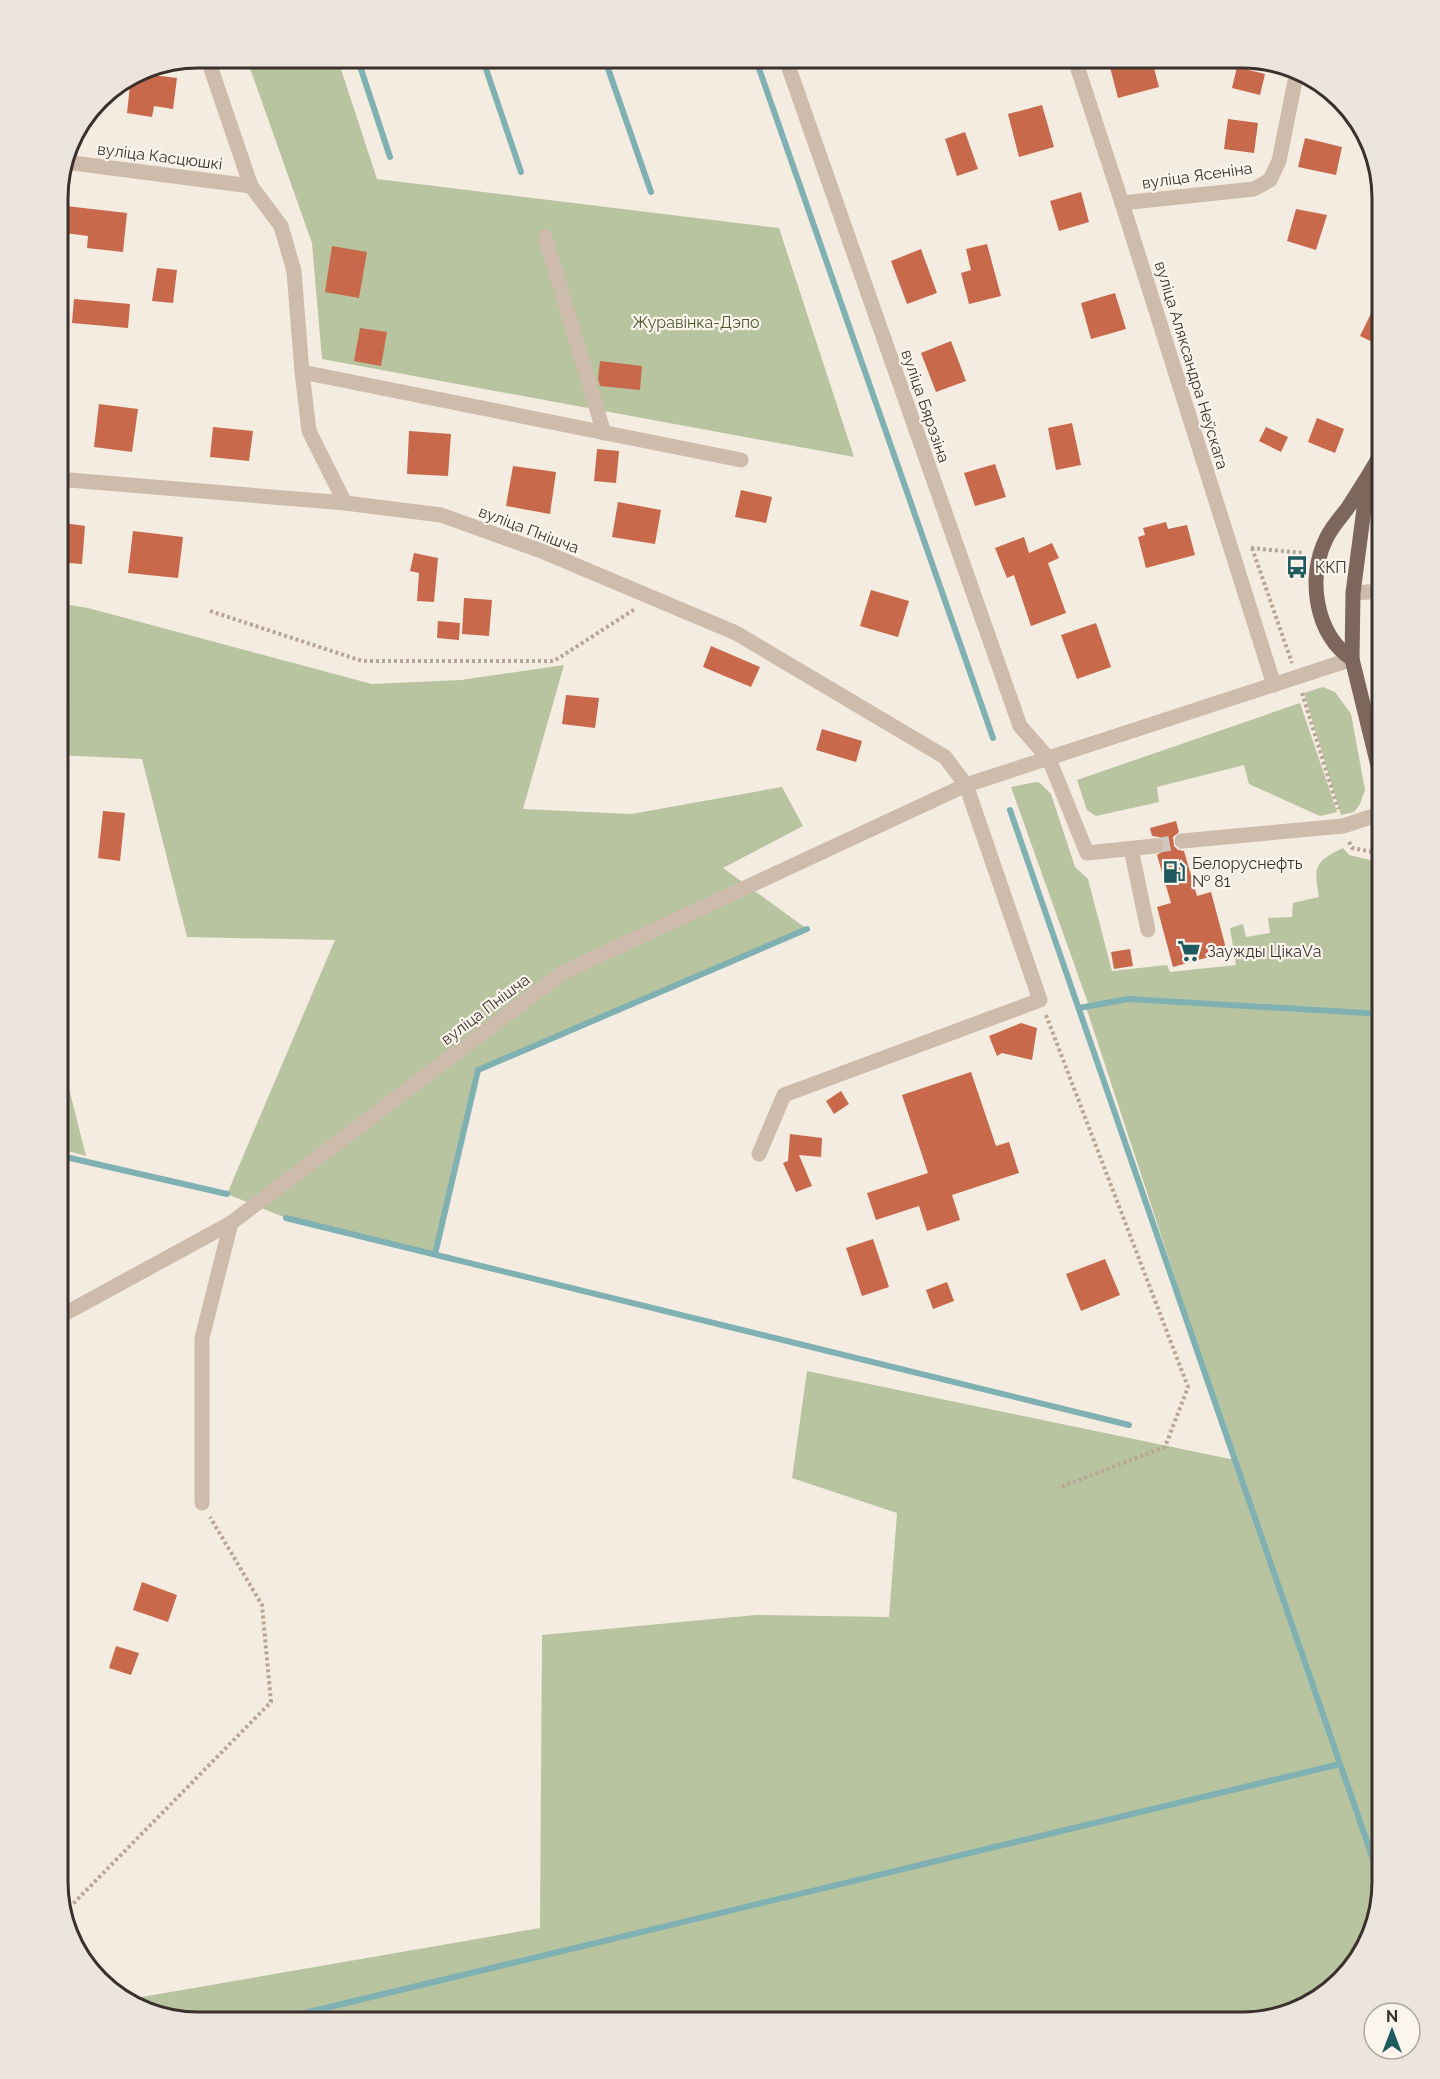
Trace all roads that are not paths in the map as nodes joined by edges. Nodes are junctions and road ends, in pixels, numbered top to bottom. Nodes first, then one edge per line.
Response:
1 (211, 68) edge
2 (789, 68) edge
3 (1078, 68) edge
4 (1295, 79) edge
5 (72, 163) edge
6 (251, 186) junction
7 (1122, 203) junction
8 (544, 237) dead end
9 (302, 372) junction
10 (604, 433) junction
11 (741, 460) dead end
12 (1372, 471) edge
13 (1368, 478) junction
14 (68, 479) edge
15 (345, 503) junction
16 (1372, 592) edge
17 (1353, 593) junction
18 (1352, 659) junction
19 (1274, 685) junction
20 (1372, 741) edge
21 (1049, 759) junction
22 (966, 785) junction
23 (1372, 817) edge
24 (1182, 841) tunnel mouth
25 (1155, 846) tunnel mouth
26 (1131, 849) junction
27 (1148, 930) dead end
28 (759, 1154) dead end
29 (231, 1223) junction
30 (68, 1312) edge
31 (202, 1503) road end

1 - 6 street
2 - 21 street, вуліца Бярэзіна
3 - 7 street, вуліца Аляксандра Неўскага
4 - 7 street, вуліца Ясеніна
5 - 6 street, вуліца Касцюшкі
6 - 9 street
7 - 19 street, вуліца Аляксандра Неўскага
8 - 10 street
9 - 10 street
9 - 15 street
10 - 11 street
12 - 13 main road
13 - 17 main road
13 - 18 main road
14 - 15 street, вуліца Пнішча
15 - 22 street, вуліца Пнішча
16 - 17 street
17 - 18 main road
18 - 19 street, вуліца Пнішча
18 - 20 main road
19 - 21 street, вуліца Пнішча
21 - 22 street, вуліца Пнішча
21 - 26 street, вуліца Бярэзіна
22 - 28 street
22 - 29 street, вуліца Пнішча
23 - 24 street
25 - 26 street
26 - 27 street
29 - 30 street, вуліца Пнішча
29 - 31 street

